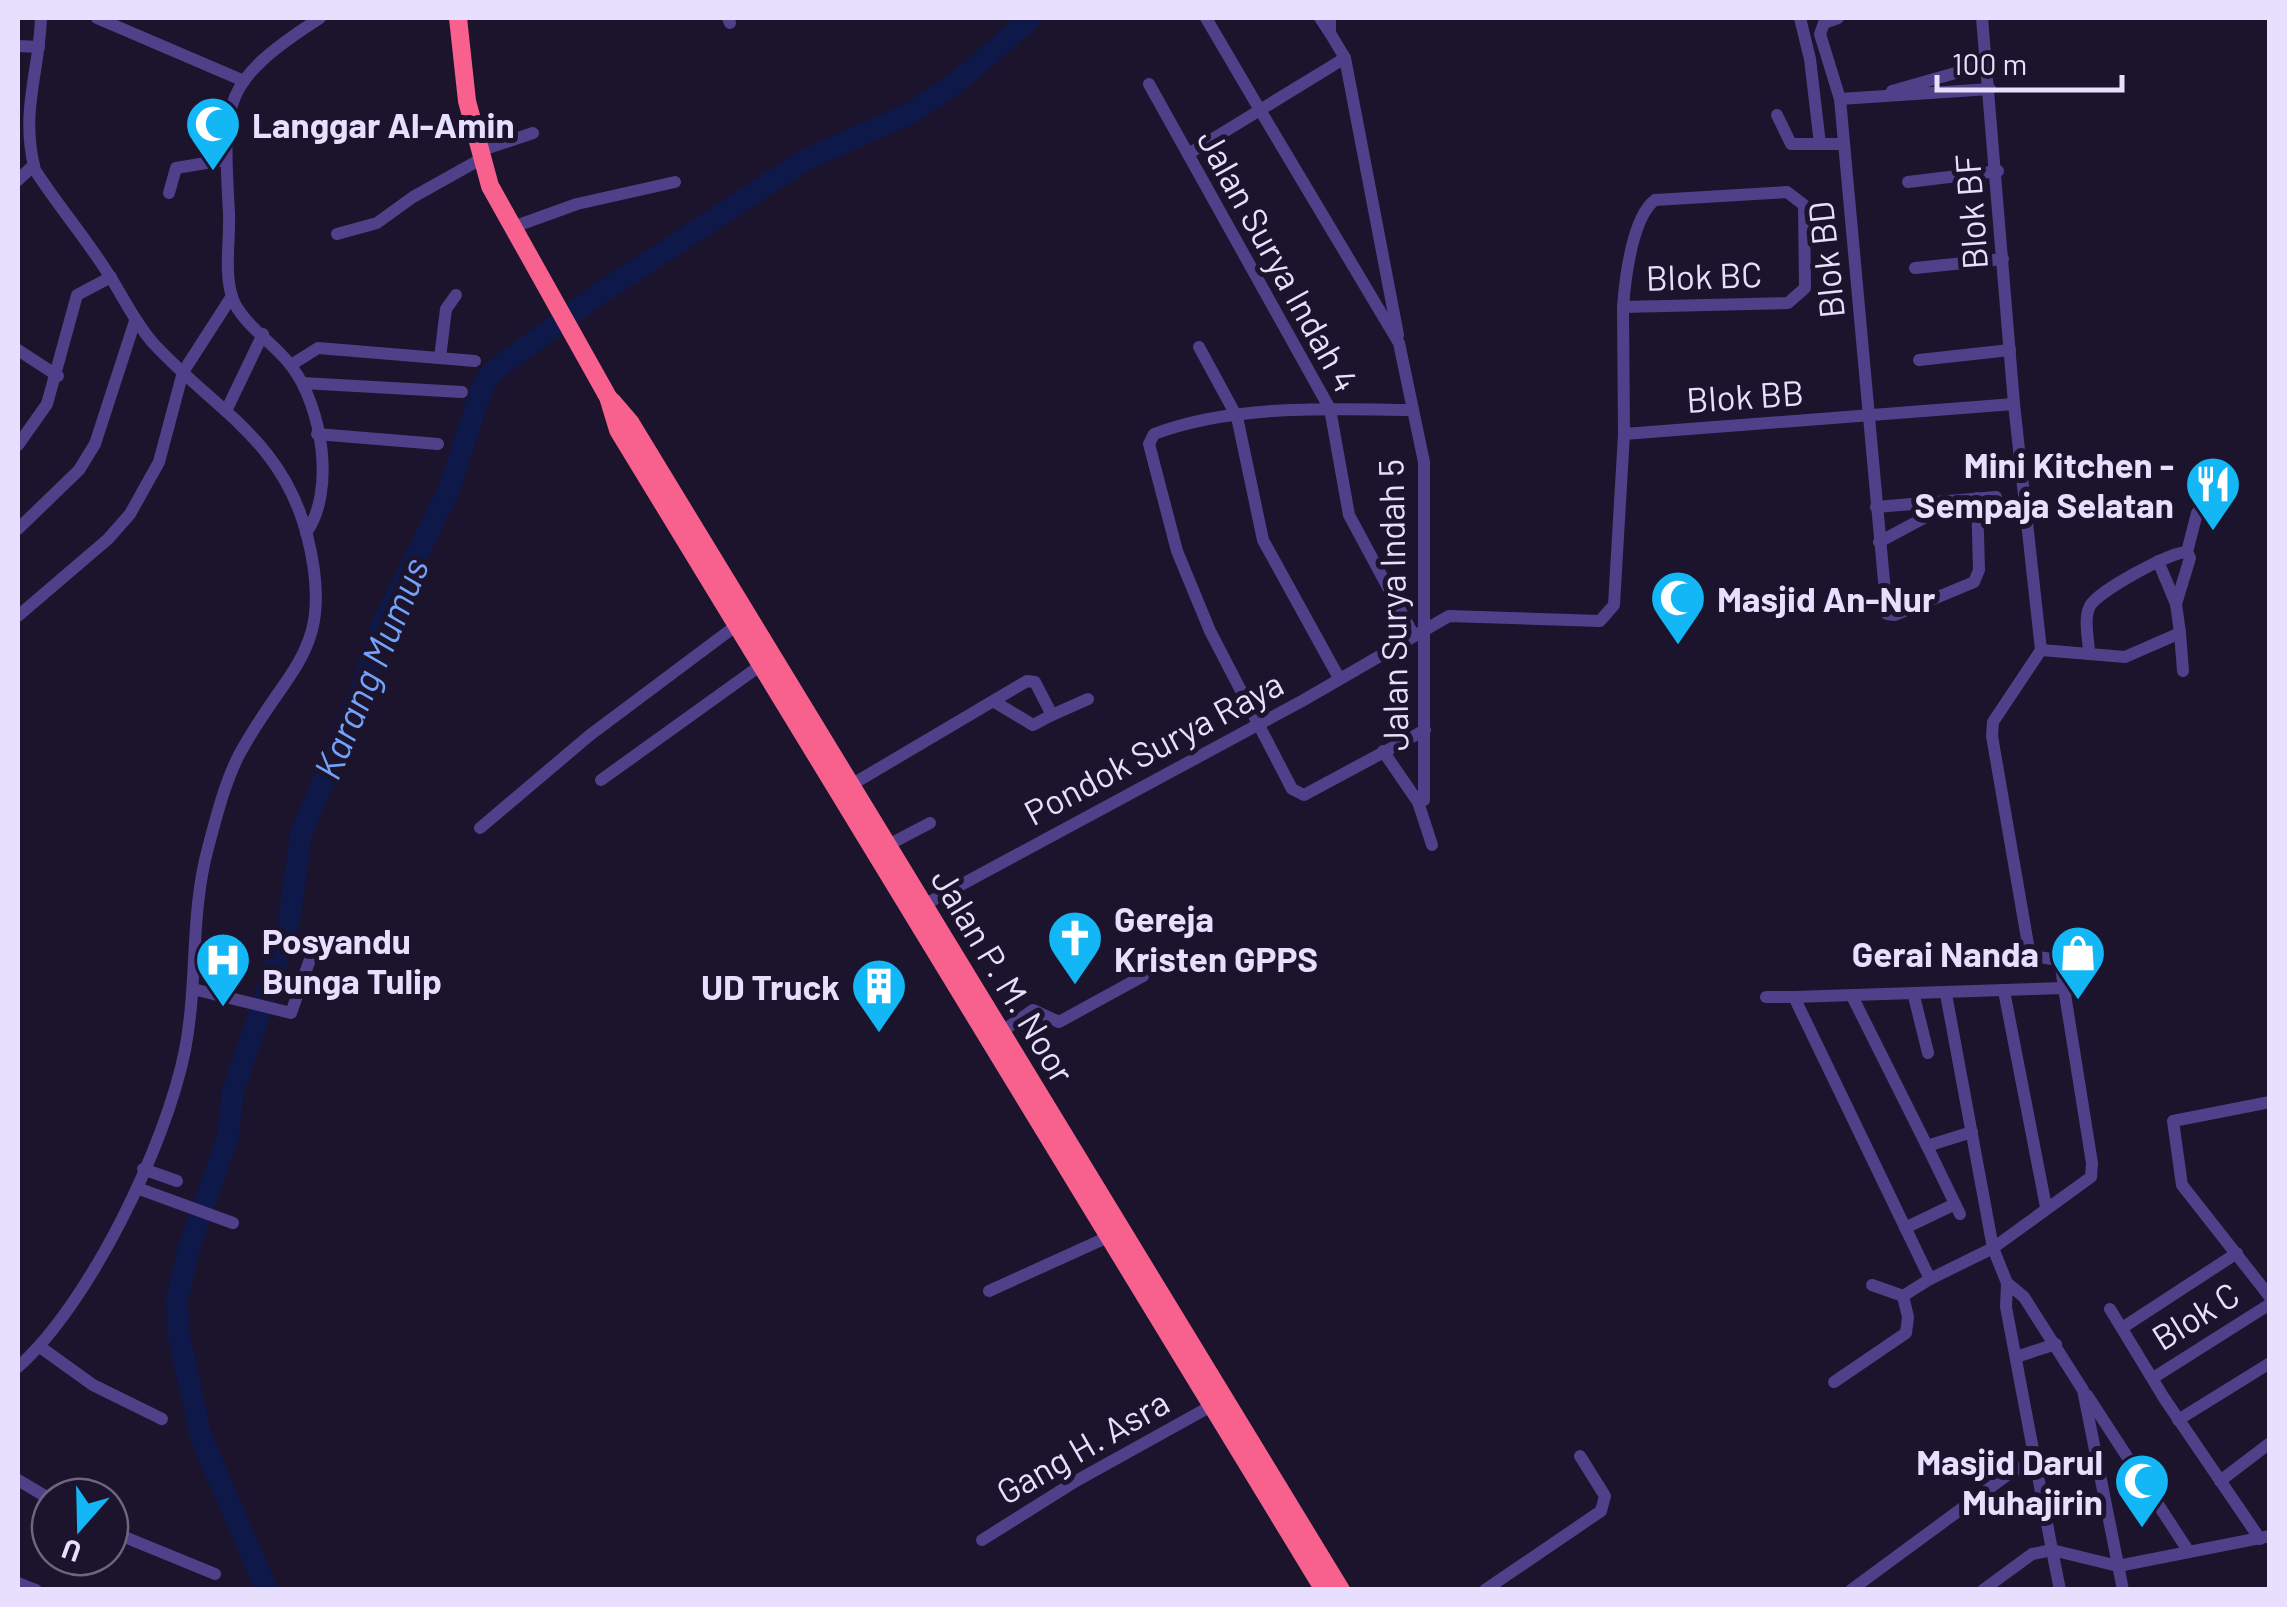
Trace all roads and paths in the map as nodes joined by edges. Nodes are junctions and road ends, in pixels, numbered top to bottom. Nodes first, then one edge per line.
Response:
1 (42, 18) edge
2 (96, 18) edge
3 (318, 18) edge
4 (458, 18) edge
5 (1206, 18) edge
6 (1320, 18) edge
7 (1330, 18) edge
8 (1800, 18) edge
9 (1838, 18) edge
10 (1982, 18) edge
11 (1330, 34) junction
12 (18, 46) edge
13 (40, 47) junction
14 (1345, 58) junction
15 (1987, 64) junction
16 (244, 81) junction
17 (1149, 84) dead end
18 (18, 86) edge
19 (1990, 89) junction
20 (1885, 94) junction
21 (29, 96) junction
22 (1840, 99) junction
23 (1260, 110) junction
24 (1777, 115) dead end
25 (534, 133) dead end
26 (1811, 144) junction
27 (1844, 144) junction
28 (1188, 154) junction
29 (480, 155) junction
30 (224, 160) junction
31 (34, 165) junction
32 (1998, 171) junction
33 (18, 180) edge
34 (675, 182) dead end
35 (1908, 182) dead end
36 (169, 194) dead end
37 (513, 227) junction
38 (337, 234) dead end
39 (2002, 259) junction
40 (1914, 268) dead end
41 (111, 278) junction
42 (456, 295) dead end
43 (232, 296) junction
44 (1622, 307) junction
45 (135, 321) junction
46 (263, 334) junction
47 (1399, 343) junction
48 (1200, 347) dead end
49 (18, 350) edge
50 (2010, 350) junction
51 (440, 358) junction
52 (1919, 360) dead end
53 (475, 362) dead end
54 (291, 365) junction
55 (183, 372) junction
56 (58, 376) junction
57 (303, 383) junction
58 (462, 392) dead end
59 (608, 396) junction
60 (2014, 404) junction
61 (1330, 409) junction
62 (1413, 410) junction
63 (226, 412) junction
64 (1871, 416) junction
65 (1237, 417) junction
66 (317, 434) junction
67 (1624, 434) junction
68 (438, 444) dead end
69 (18, 445) edge
70 (1996, 497) dead end
71 (1977, 498) junction
72 (1960, 499) junction
73 (1876, 506) junction
74 (2196, 513) dead end
75 (18, 530) edge
76 (306, 533) junction
77 (1879, 542) junction
78 (2187, 552) junction
79 (2158, 562) junction
80 (2176, 604) junction
81 (18, 616) edge
82 (737, 625) junction
83 (1418, 632) junction
84 (2180, 633) junction
85 (2041, 650) junction
86 (2089, 654) junction
87 (767, 666) junction
88 (2183, 671) dead end
89 (1339, 678) junction
90 (1088, 699) dead end
91 (993, 701) junction
92 (1052, 716) junction
93 (1261, 722) junction
94 (1425, 730) junction
95 (1382, 751) junction
96 (601, 780) dead end
97 (851, 785) junction
98 (1418, 802) junction
99 (930, 823) dead end
100 (480, 828) dead end
101 (1432, 845) dead end
102 (888, 846) junction
103 (916, 909) junction
104 (314, 948) dead end
105 (1143, 976) dead end
106 (2064, 988) junction
107 (193, 989) junction
108 (2004, 991) junction
109 (1928, 995) junction
110 (1766, 997) dead end
111 (1794, 997) junction
112 (1853, 998) junction
113 (1000, 1032) junction
114 (1928, 1052) dead end
115 (2270, 1102) edge
116 (1967, 1134) junction
117 (1927, 1146) junction
118 (144, 1169) junction
119 (178, 1181) dead end
120 (136, 1188) junction
121 (2046, 1207) junction
122 (229, 1222) dead end
123 (1906, 1228) junction
124 (1110, 1230) junction
125 (2237, 1252) junction
126 (1983, 1253) junction
127 (1930, 1279) junction
128 (2007, 1283) junction
129 (1872, 1285) dead end
130 (989, 1291) dead end
131 (1903, 1296) junction
132 (2270, 1301) edge
133 (2110, 1309) dead end
134 (2122, 1328) junction
135 (2056, 1344) junction
136 (40, 1348) junction
137 (2016, 1357) junction
138 (2270, 1364) edge
139 (18, 1367) edge
140 (2153, 1378) junction
141 (1834, 1382) dead end
142 (2084, 1390) junction
143 (1213, 1405) junction
144 (162, 1418) dead end
145 (2178, 1420) junction
146 (2270, 1443) edge
147 (1580, 1456) dead end
148 (2030, 1462) junction
149 (2220, 1481) junction
150 (2265, 1537) edge
151 (130, 1539) edge
152 (982, 1540) dead end
153 (2043, 1551) junction
154 (2188, 1552) junction
155 (2118, 1566) junction
156 (215, 1574) dead end
157 (18, 1583) edge
158 (36, 1590) edge
159 (1324, 1590) edge
160 (1341, 1590) edge
161 (1485, 1590) edge
162 (1850, 1590) edge
163 (1983, 1590) edge
164 (2060, 1590) edge
165 (2123, 1590) edge

1 - 13 street
2 - 16 street
3 - 16 street
4 - 29 highway, Jalan P. M. Noor
5 - 23 street, Jalan Surya Indah 5
6 - 11 street
7 - 11 street
8 - 26 street
9 - 22 street, Blok BD
10 - 15 street, Blok BF
11 - 14 street
12 - 13 street
13 - 21 street
14 - 23 street
14 - 47 street, Jalan Surya Indah 5
15 - 19 street, Blok BF
15 - 20 street
16 - 30 street
17 - 28 street, Jalan Surya Indah 4
18 - 21 street
19 - 20 street
19 - 32 street, Blok BF
20 - 22 street
21 - 31 street
22 - 27 street, Blok BD
23 - 28 street
23 - 47 street, Jalan Surya Indah 5
24 - 26 street
25 - 29 street
26 - 27 street
27 - 64 street, Blok BD
28 - 61 street, Jalan Surya Indah 4
29 - 37 highway, Jalan P. M. Noor
29 - 38 street
30 - 36 street
30 - 43 street
31 - 33 street
31 - 41 street
32 - 35 street
32 - 39 street, Blok BF
34 - 37 street
37 - 59 highway, Jalan P. M. Noor
39 - 40 street
39 - 50 street, Blok BF
41 - 45 street
41 - 56 street
42 - 51 street
43 - 46 street
43 - 55 street
44 - 44 street, Blok BC
44 - 67 street, Blok BC
45 - 55 street
45 - 75 street
46 - 54 street
46 - 63 street
47 - 62 street, Jalan Surya Indah 5
48 - 65 street
49 - 56 street
50 - 52 street
50 - 60 street, Blok BF
51 - 53 street
51 - 54 street
54 - 57 street
55 - 63 street
55 - 81 street
56 - 69 street
57 - 58 street
57 - 66 street
59 - 82 highway, Jalan P. M. Noor
59 - 87 highway, Jalan P. M. Noor
60 - 64 street, Blok BB
60 - 85 street, Blok BF
61 - 62 street
61 - 65 street
61 - 83 street, Jalan Surya Indah 4
62 - 83 street, Jalan Surya Indah 5
63 - 76 street
64 - 67 street, Blok BB
64 - 73 street, Blok BD
65 - 89 street
65 - 93 street
66 - 68 street
66 - 76 street
67 - 83 street, Blok BC
70 - 71 street
71 - 72 street
71 - 77 street, Blok BD
72 - 73 street
72 - 77 street
73 - 77 street, Blok BD
74 - 78 street
76 - 107 street
78 - 79 street
78 - 80 street
79 - 80 street
79 - 86 street
80 - 84 street
82 - 87 highway, Jalan P. M. Noor
82 - 100 street
83 - 89 street, Pondok Surya Raya
83 - 94 street, Jalan Surya Indah 5
84 - 86 street
84 - 88 street
85 - 86 street
85 - 106 street
87 - 96 street
87 - 97 highway, Jalan P. M. Noor
87 - 103 highway, Jalan P. M. Noor
89 - 93 street, Pondok Surya Raya
90 - 92 street
91 - 92 street
91 - 92 street
91 - 97 street
93 - 95 street
93 - 103 street, Pondok Surya Raya
94 - 95 street
94 - 98 street, Jalan Surya Indah 5
95 - 98 street, Jalan Surya Indah 5
97 - 102 highway, Jalan P. M. Noor
98 - 101 street
99 - 102 street
102 - 103 highway, Jalan P. M. Noor
103 - 113 highway, Jalan P. M. Noor
103 - 124 highway, Jalan P. M. Noor
104 - 107 street
105 - 113 street
106 - 108 street
106 - 121 street
107 - 118 street
108 - 109 street
108 - 121 street
109 - 112 street
109 - 114 street
109 - 116 street
110 - 111 street
111 - 112 street
111 - 123 street
112 - 117 street
113 - 124 highway, Jalan P. M. Noor
115 - 125 street
116 - 117 street
116 - 126 street
117 - 123 street
118 - 119 street
118 - 120 street
120 - 122 street
120 - 136 street
121 - 126 street
123 - 127 street
124 - 130 street
124 - 143 highway, Jalan P. M. Noor
124 - 160 highway, Jalan P. M. Noor
125 - 132 street
125 - 134 street
126 - 127 street
126 - 128 street
127 - 131 street
128 - 135 street
128 - 137 street
129 - 131 street
131 - 141 street
132 - 140 street, Blok C
133 - 134 street
134 - 140 street
135 - 137 street
135 - 142 street
136 - 139 street
136 - 144 street
137 - 148 street
138 - 145 street
140 - 145 street
142 - 154 street
142 - 155 street
143 - 152 street, Gang H. Asra
143 - 159 highway, Jalan P. M. Noor
145 - 149 street
146 - 149 street
147 - 161 street
148 - 153 street
148 - 162 street
149 - 150 street
150 - 154 street
151 - 156 street
153 - 155 street
153 - 163 street
153 - 164 street
154 - 155 street
155 - 165 street
157 - 158 street

